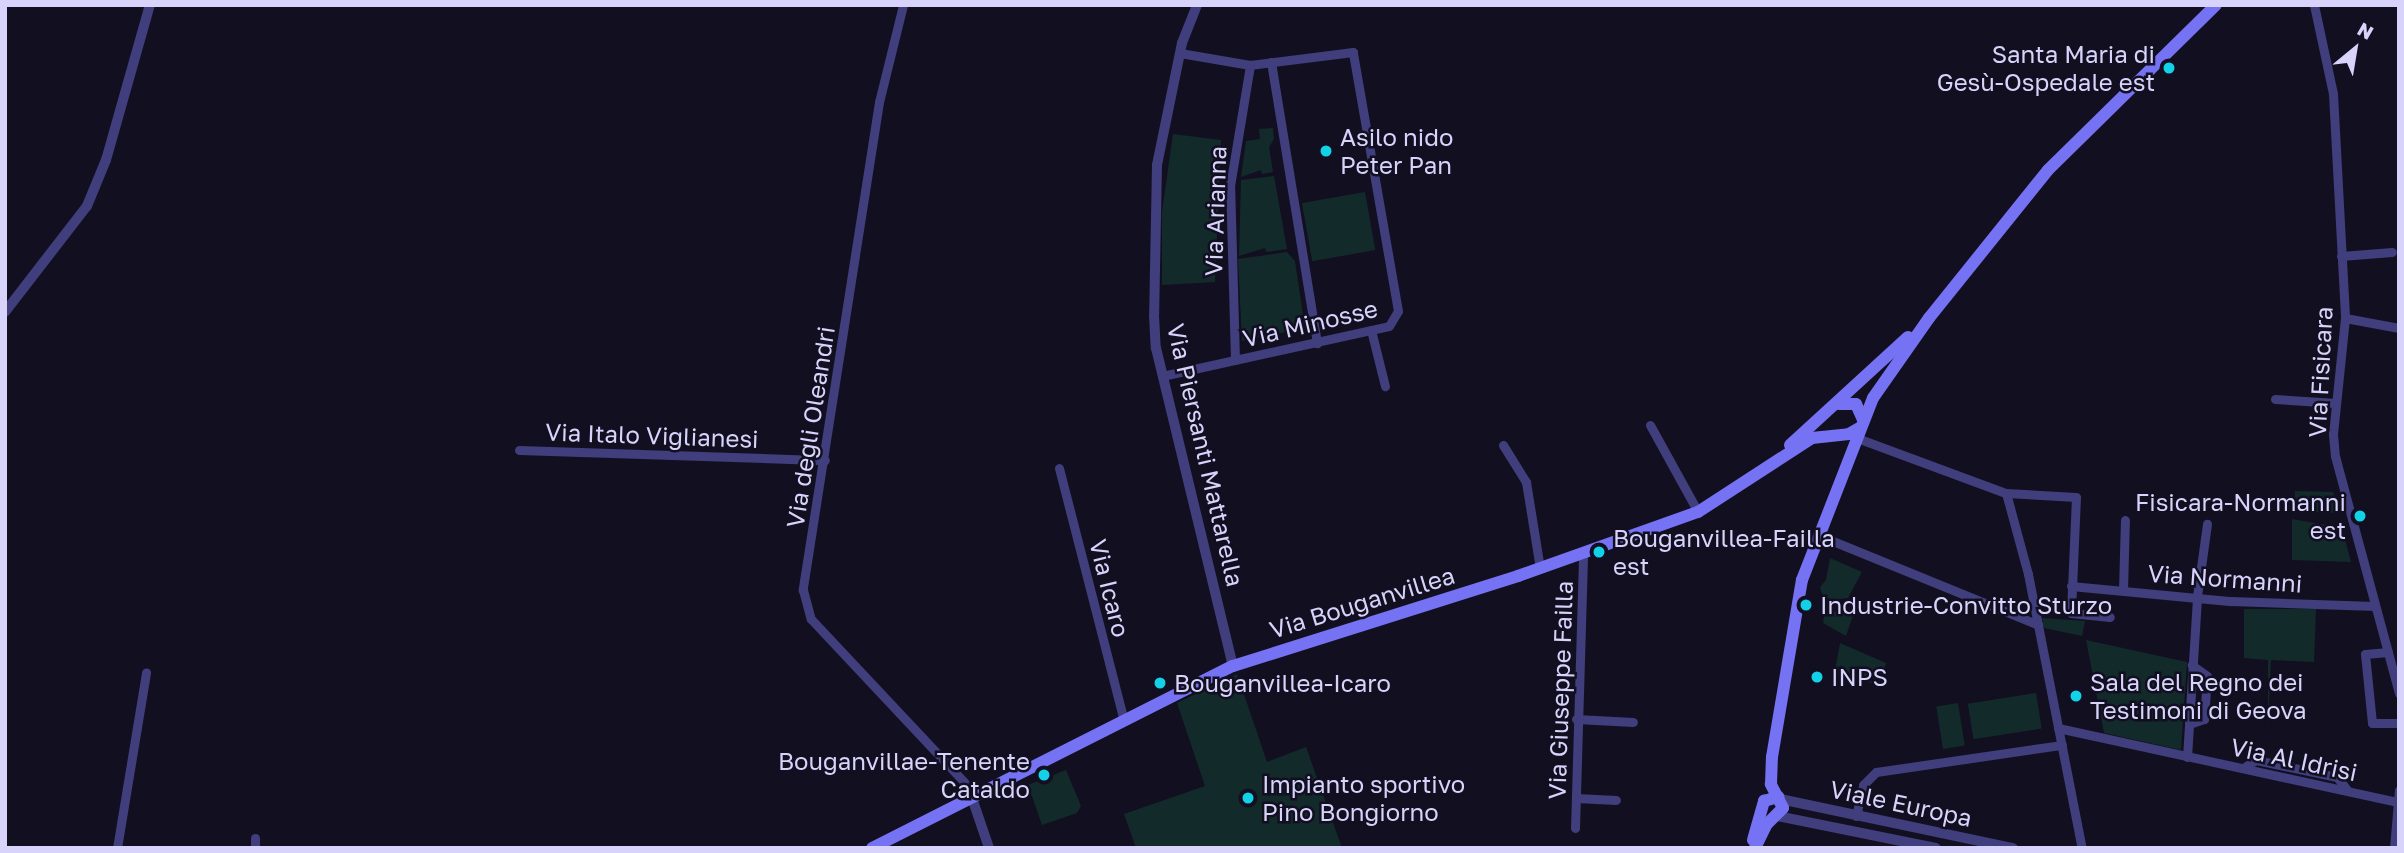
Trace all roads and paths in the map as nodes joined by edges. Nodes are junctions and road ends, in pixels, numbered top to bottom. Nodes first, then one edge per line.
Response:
1 (150, 5) edge
2 (903, 5) edge
3 (1196, 5) edge
4 (2216, 5) edge
5 (2314, 5) edge
6 (2199, 11) edge
7 (1181, 54) junction
8 (1271, 62) junction
9 (1250, 65) junction
10 (2392, 252) dead end
11 (2341, 256) junction
12 (5, 312) edge
13 (1929, 318) junction
14 (2345, 318) junction
15 (2399, 328) edge
16 (1371, 330) junction
17 (1317, 343) junction
18 (1235, 360) junction
19 (1162, 376) junction
20 (1385, 386) dead end
21 (2275, 399) dead end
22 (2336, 403) junction
23 (1836, 406) junction
24 (1650, 425) dead end
25 (1861, 428) junction
26 (1838, 432) junction
27 (1503, 445) dead end
28 (519, 450) dead end
29 (825, 460) junction
30 (1771, 464) junction
31 (1059, 468) dead end
32 (1837, 486) junction
33 (2006, 493) junction
34 (1698, 512) junction
35 (2125, 520) dead end
36 (2207, 524) dead end
37 (1818, 535) junction
38 (1583, 553) junction
39 (1540, 568) junction
40 (2071, 586) junction
41 (2123, 590) junction
42 (2197, 597) junction
43 (2375, 606) junction
44 (2110, 617) dead end
45 (2038, 625) junction
46 (2388, 652) junction
47 (2192, 665) junction
48 (1233, 666) junction
49 (146, 672) dead end
50 (2399, 694) edge
51 (1123, 718) junction
52 (1576, 719) junction
53 (1633, 722) dead end
54 (2399, 723) edge
55 (2189, 724) junction
56 (2058, 729) junction
57 (2062, 745) junction
58 (1772, 757) junction
59 (2187, 757) junction
60 (2399, 790) edge
61 (971, 795) junction
62 (1576, 798) junction
63 (1779, 798) junction
64 (1616, 800) dead end
65 (1763, 802) junction
66 (2398, 802) edge
67 (1776, 816) junction
68 (1856, 816) junction
69 (1575, 828) dead end
70 (2393, 846) edge
71 (117, 848) edge
72 (872, 848) edge
73 (989, 848) edge
74 (1754, 848) edge
75 (1936, 848) edge
76 (2013, 848) edge
77 (2082, 848) edge

1 - 12 street
2 - 29 street, Via degli Oleandri
3 - 7 street, Via Piersanti Mattarella
4 - 6 main road
5 - 11 street, Via Fisicara
6 - 13 main road
7 - 9 street, Via Minosse
7 - 19 street, Via Piersanti Mattarella
8 - 9 street, Via Minosse
8 - 16 street, Via Minosse
8 - 17 street
9 - 18 street, Via Arianna
10 - 11 street
11 - 14 street, Via Fisicara
13 - 23 main road
13 - 25 main road
14 - 15 street
14 - 22 street, Via Fisicara
16 - 17 street, Via Minosse
16 - 20 street
17 - 18 street, Via Minosse
18 - 19 street, Via Minosse
19 - 48 street, Via Piersanti Mattarella
21 - 22 street
22 - 43 street, Via Fisicara
23 - 25 main road
23 - 26 main road
23 - 30 main road
24 - 34 street
25 - 26 main road
25 - 32 main road
25 - 33 street
26 - 30 main road
26 - 32 main road
27 - 39 street
28 - 29 street, Via Italo Viglianesi
29 - 61 street, Via degli Oleandri
30 - 34 main road, Via Bouganvillea
31 - 51 street, Via Icaro
32 - 37 main road
33 - 40 street
33 - 45 street
34 - 38 main road, Via Bouganvillea
35 - 41 street
36 - 42 street
37 - 45 street
37 - 58 main road
38 - 39 main road, Via Bouganvillea
38 - 52 street, Via Giuseppe Failla
39 - 48 main road, Via Bouganvillea
40 - 41 street, Via Normanni
40 - 44 street
41 - 42 street, Via Normanni
42 - 43 street, Via Normanni
42 - 47 street
43 - 46 street, Via Fisicara
45 - 56 street
46 - 50 street, Via Fisicara
46 - 54 street
47 - 55 street
47 - 55 street
48 - 51 main road, Via Bouganvillea
49 - 71 street
51 - 61 main road, Via Bouganvillea
52 - 53 street
52 - 62 street, Via Giuseppe Failla
55 - 59 street
56 - 57 street
56 - 59 street, Via Al Idrisi
57 - 68 street
57 - 77 street
58 - 63 main road
58 - 65 main road
59 - 66 street, Via Al Idrisi
60 - 66 street
61 - 72 main road, Via Bouganvillea
61 - 73 street
62 - 64 street
62 - 69 street, Via Giuseppe Failla
63 - 65 main road
63 - 67 main road
63 - 68 street, Viale Europa
65 - 67 main road
65 - 74 main road
66 - 70 street
67 - 74 main road
67 - 75 street, Viale Europa
68 - 76 street, Viale Europa

